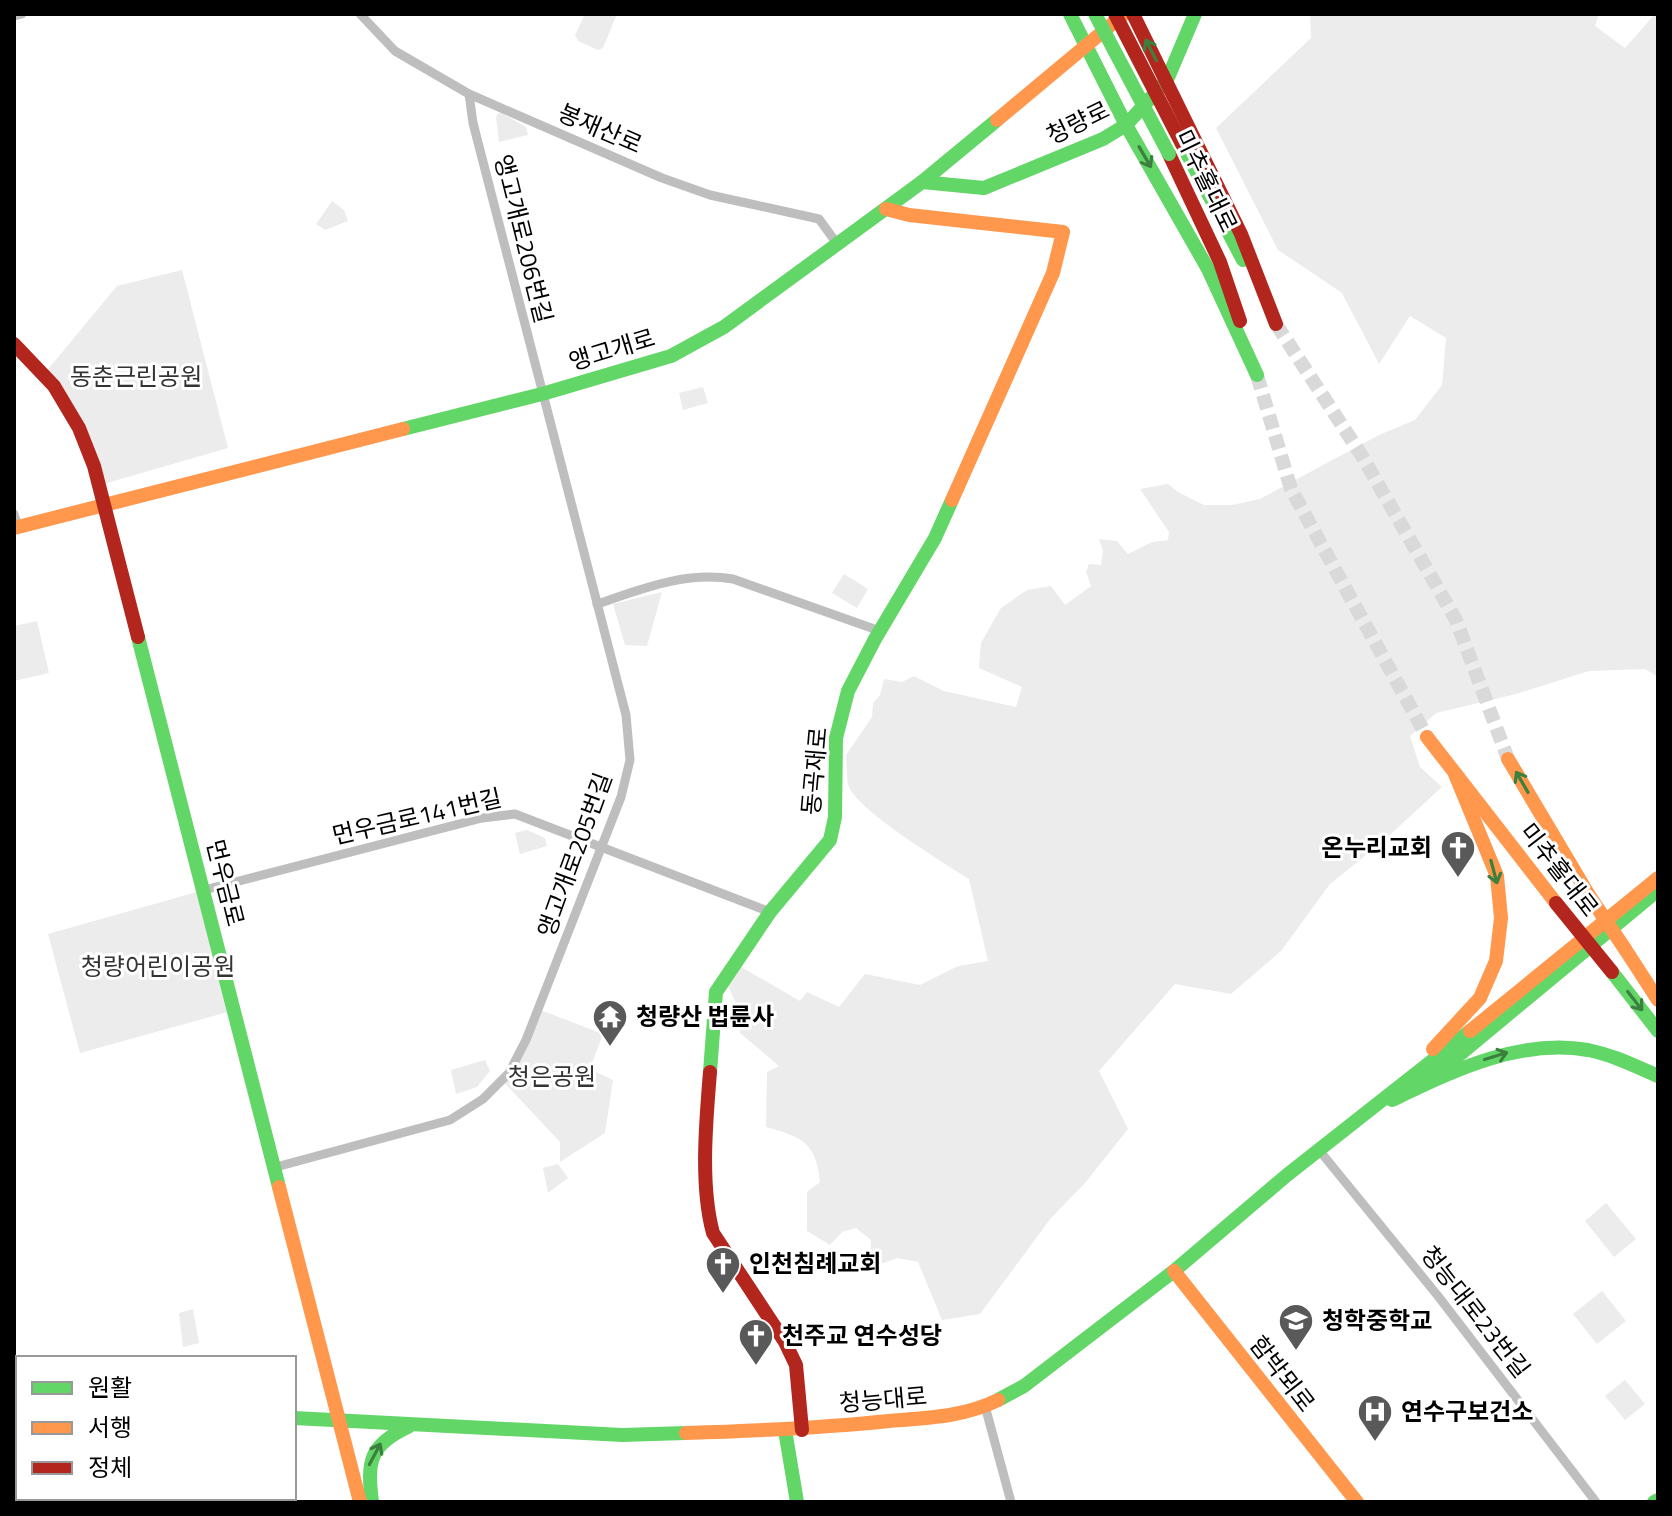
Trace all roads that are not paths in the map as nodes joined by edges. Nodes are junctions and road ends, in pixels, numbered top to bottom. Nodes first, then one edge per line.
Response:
1 (22, 14) edge
2 (360, 14) edge
3 (1070, 14) edge
4 (1095, 14) edge
5 (1115, 14) edge
6 (1124, 14) edge
7 (1133, 14) edge
8 (1195, 14) edge
9 (14, 16) edge
10 (1086, 46) junction
11 (1167, 80) junction
12 (469, 94) junction
13 (1126, 125) junction
14 (922, 182) junction
15 (886, 209) junction
16 (838, 245) junction
17 (14, 344) edge
18 (542, 394) junction
19 (105, 505) junction
20 (15, 523) edge
21 (597, 604) junction
22 (880, 631) junction
23 (1427, 737) tunnel mouth
24 (1508, 759) tunnel mouth
25 (1455, 774) junction
26 (602, 846) junction
27 (1658, 878) edge
28 (204, 890) junction
29 (1658, 890) edge
30 (770, 912) junction
31 (1625, 949) junction
32 (1658, 986) edge
33 (1658, 1000) edge
34 (1658, 1031) edge
35 (1658, 1076) edge
36 (1374, 1109) junction
37 (1319, 1150) junction
38 (276, 1167) junction
39 (1174, 1271) junction
40 (985, 1406) junction
41 (296, 1418) edge
42 (341, 1420) junction
43 (414, 1424) junction
44 (785, 1430) junction
45 (802, 1430) junction
46 (360, 1502) edge
47 (372, 1502) edge
48 (797, 1502) edge
49 (1011, 1502) edge
50 (1357, 1502) edge
51 (1596, 1502) edge

1 - 9 street
2 - 12 street, 봉재산로
3 - 10 main road
13 -> 4 main road, 미추홀대로, bridge
5 - 11 main road, 미추홀대로, bridge
6 - 10 main road, 앵고개로
11 -> 7 main road
8 - 11 main road, 청량로
10 - 13 main road
10 - 14 main road, 앵고개로
11 - 13 main road, 청량로
12 - 16 street, 봉재산로
12 - 18 street, 앵고개로206번길
13 - 14 main road, 청량로
14 - 15 main road, 앵고개로
15 - 16 main road, 앵고개로
15 - 22 main road, 동곡재로
16 - 18 main road, 앵고개로
17 - 19 main road, 먼우금로
18 - 19 main road, 앵고개로
18 - 21 street, 앵고개로205번길
19 - 20 main road, 앵고개로
19 - 28 main road, 먼우금로
21 - 22 street
21 - 26 street, 앵고개로205번길
22 - 30 main road, 동곡재로
23 - 25 main road, 미추홀대로
31 -> 24 main road, 미추홀대로, bridge
25 -> 34 main road, 미추홀대로, bridge
25 -> 36 main road
26 - 28 street, 먼우금로141번길
26 - 30 street, 먼우금로141번길
26 - 38 street, 앵고개로205번길
27 - 36 main road
28 - 38 main road, 먼우금로
29 - 36 main road
30 - 45 main road, 동곡재로
31 - 32 main road
31 - 33 main road, 미추홀대로
36 -> 35 main road
36 - 37 main road, 청능대로
37 - 39 main road, 청능대로
37 - 51 street, 청능대로23번길
38 - 42 main road, 먼우금로
39 - 40 main road, 청능대로
39 - 50 main road, 함박뫼로
40 - 45 main road, 청능대로
40 - 49 street
41 - 42 main road, 청능대로
42 - 43 main road, 청능대로
42 - 46 main road, 먼우금로
43 - 44 main road, 청능대로
47 -> 43 main road
44 - 45 main road, 청능대로
44 - 48 main road

